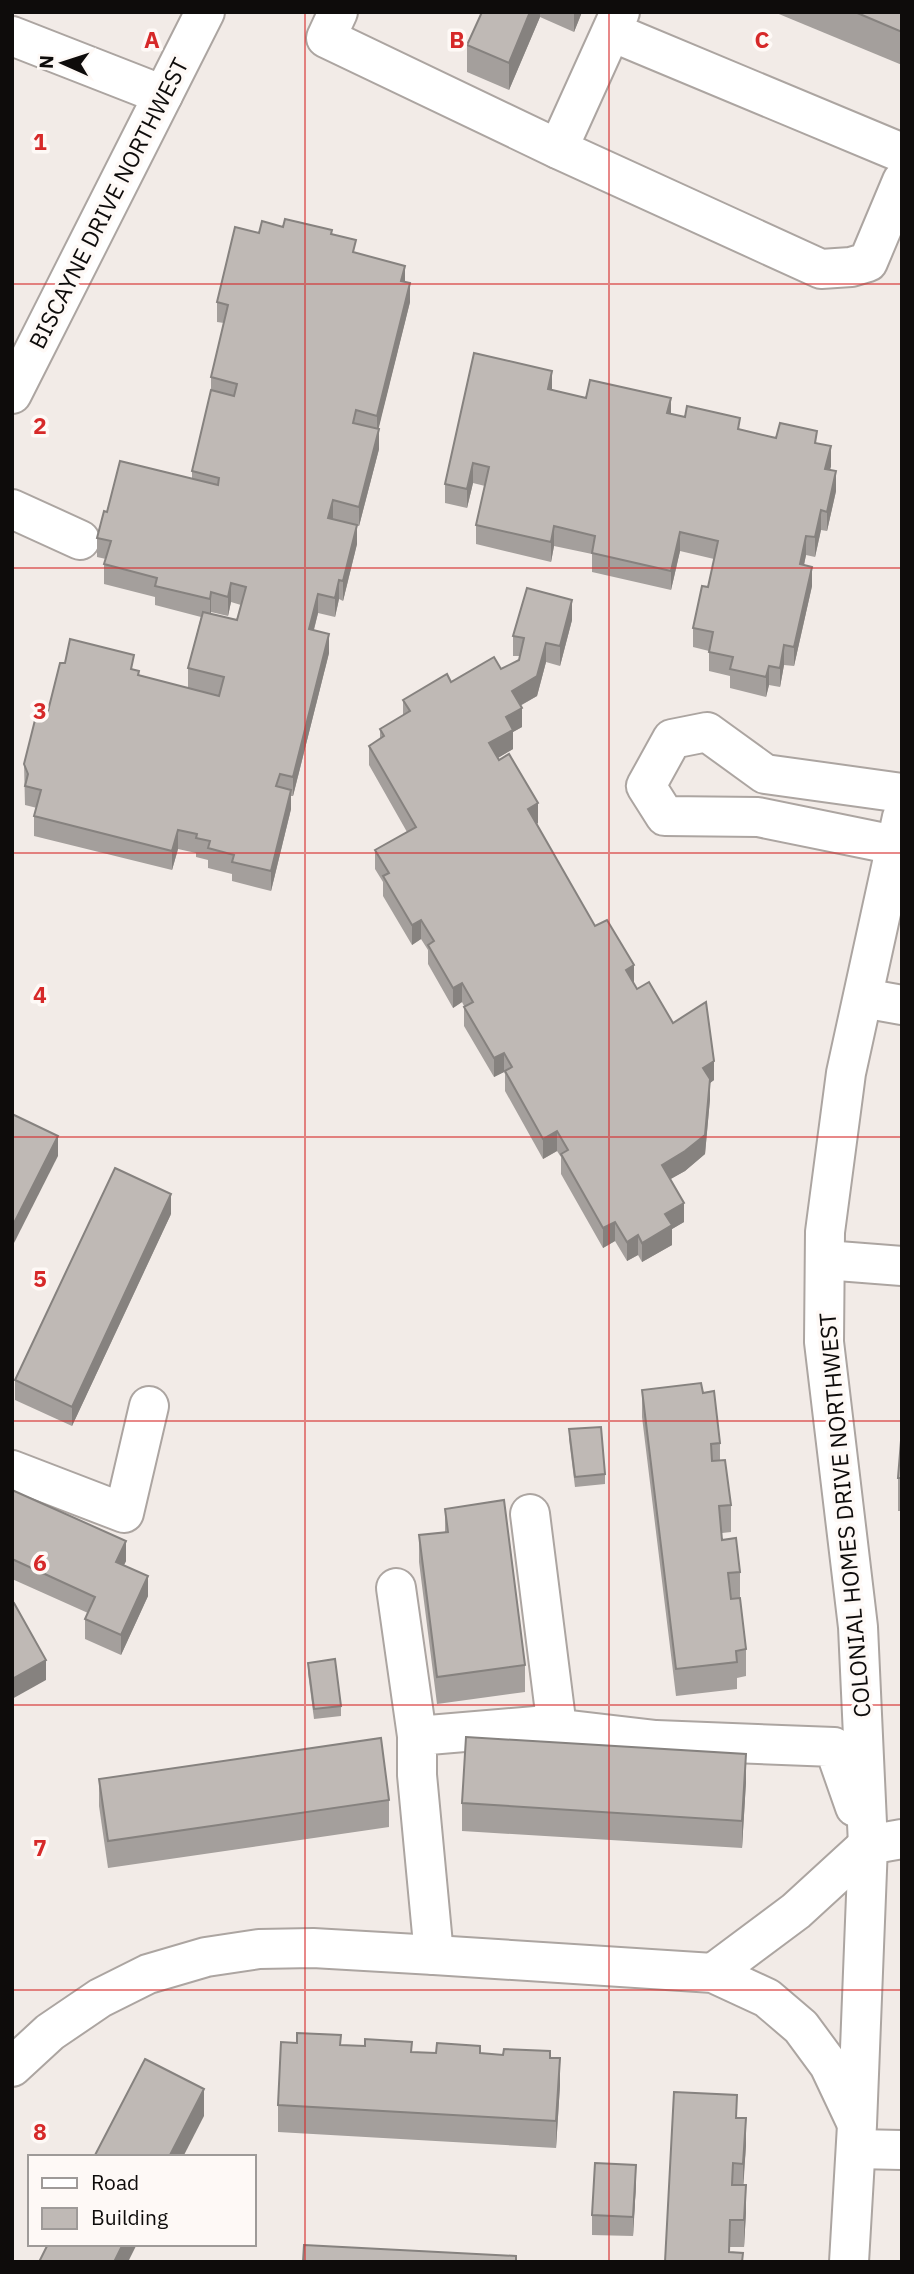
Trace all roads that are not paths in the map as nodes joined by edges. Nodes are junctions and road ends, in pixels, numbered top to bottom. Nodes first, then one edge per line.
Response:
1 (205, 12) edge
2 (338, 12) edge
3 (616, 22) edge
4 (12, 36) edge
5 (163, 95) junction
6 (558, 149) junction
7 (902, 153) edge
8 (902, 181) edge
9 (12, 394) edge
10 (12, 509) edge
11 (80, 540) dead end
12 (902, 793) edge
13 (899, 831) edge
14 (894, 888) edge
15 (863, 998) junction
16 (902, 1005) edge
17 (825, 1260) junction
18 (902, 1266) edge
19 (149, 1406) dead end
20 (12, 1470) edge
21 (530, 1514) dead end
22 (396, 1588) dead end
23 (557, 1728) junction
24 (418, 1736) junction
25 (885, 1842) edge
26 (434, 1955) junction
27 (713, 1973) junction
28 (12, 2067) edge
29 (856, 2137) junction
30 (902, 2150) edge
31 (849, 2262) edge

1 - 5 street, BISCAYNE DRIVE NORTHWEST
2 - 6 street
3 - 6 street
3 - 7 street
4 - 5 street
5 - 9 street, BISCAYNE DRIVE NORTHWEST
6 - 8 street
10 - 11 street
12 - 13 street
13 - 14 street, COLONIAL HOMES DRIVE NORTHWEST
14 - 15 street, COLONIAL HOMES DRIVE NORTHWEST
15 - 16 street
15 - 17 street, COLONIAL HOMES DRIVE NORTHWEST
17 - 18 street
17 - 25 street, COLONIAL HOMES DRIVE NORTHWEST
19 - 20 street
21 - 23 street
22 - 24 street
23 - 24 street
23 - 25 street
24 - 26 street
25 - 27 street
25 - 29 street, COLONIAL HOMES DRIVE NORTHWEST
26 - 27 street
26 - 28 street
27 - 29 street
29 - 30 street
29 - 31 street, COLONIAL HOMES DRIVE NORTHWEST

